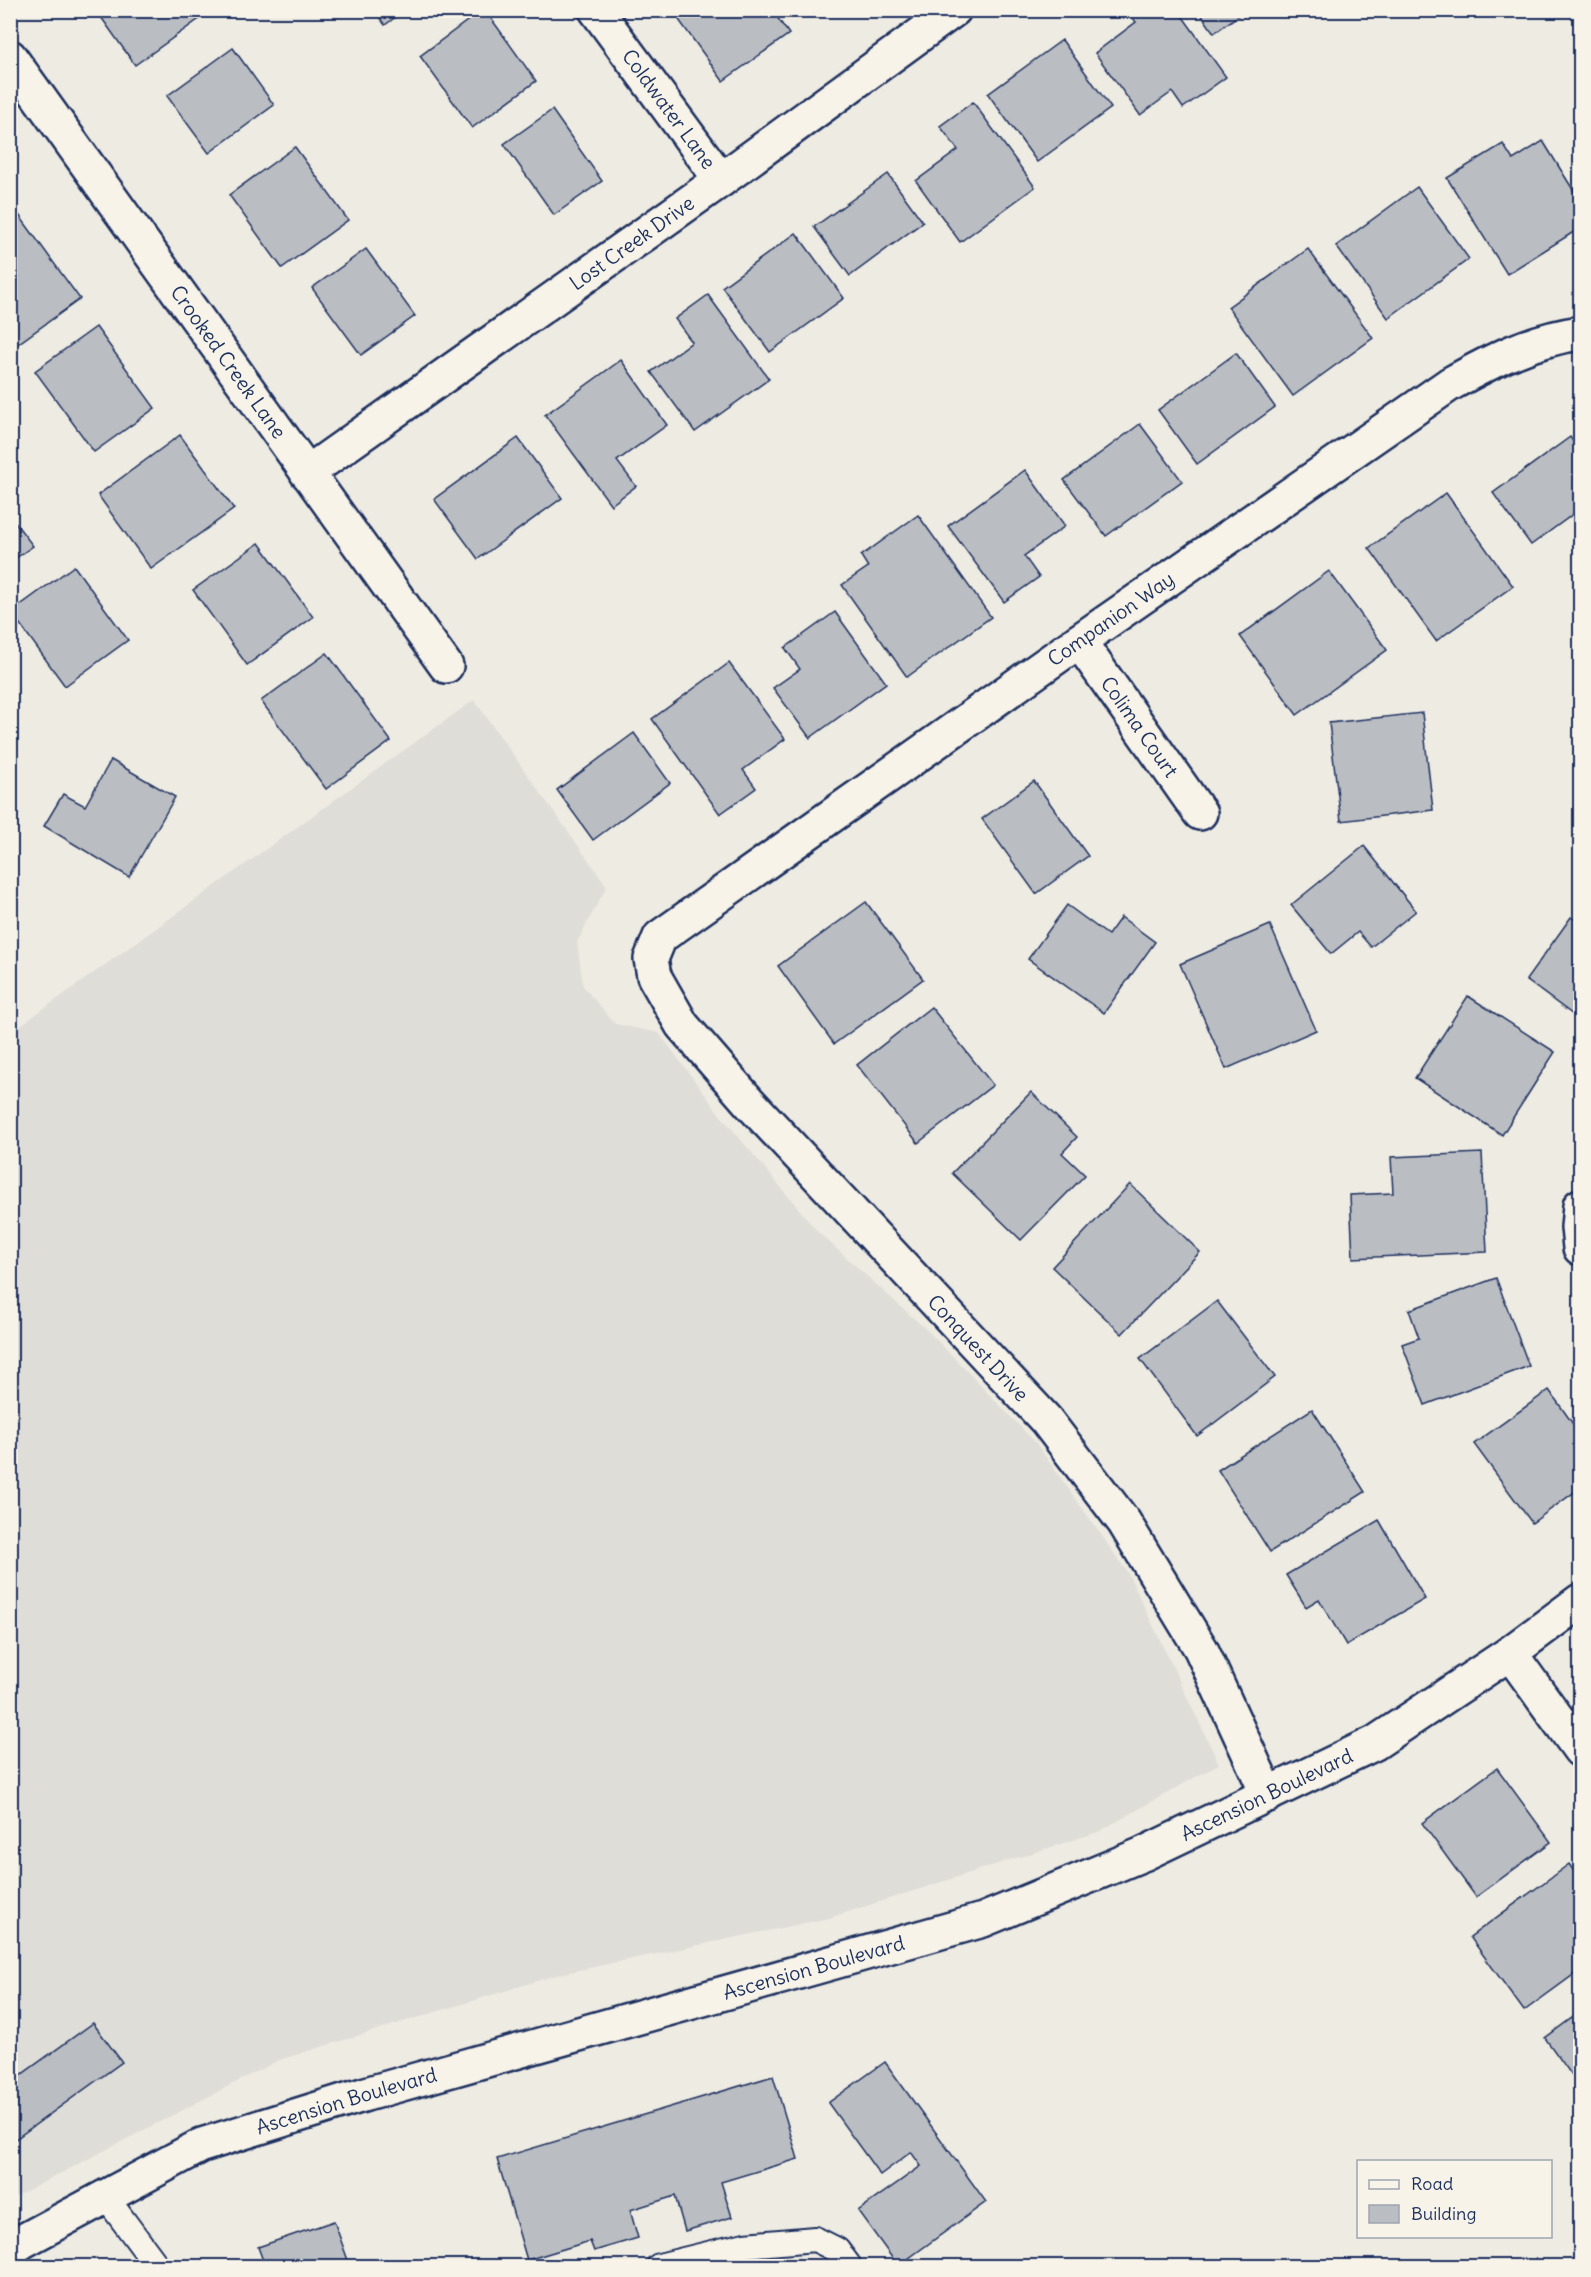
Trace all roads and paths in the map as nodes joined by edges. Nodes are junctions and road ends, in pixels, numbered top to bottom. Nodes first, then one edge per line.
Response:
1 (596, 10) edge
2 (954, 10) edge
3 (10, 57) edge
4 (721, 180) junction
5 (1581, 333) edge
6 (307, 473) junction
7 (1078, 641) junction
8 (446, 666) dead end
9 (1200, 813) dead end
10 (660, 937) joint
11 (1581, 1206) edge
12 (1581, 1248) edge
13 (1581, 1601) edge
14 (1510, 1653) junction
15 (1581, 1750) edge
16 (1268, 1795) junction
17 (105, 2196) junction
18 (10, 2250) edge
19 (157, 2266) edge
20 (659, 2266) edge
21 (849, 2266) edge

1 - 4 street, Coldwater Lane
2 - 4 street, Lost Creek Drive
3 - 6 street, Crooked Creek Lane
4 - 6 street, Lost Creek Drive
5 - 7 street, Companion Way
6 - 8 street, Crooked Creek Lane
7 - 9 street, Colima Court
7 - 10 street, Companion Way
10 - 16 street, Conquest Drive
11 - 12 street
13 - 14 street, Ascension Boulevard
14 - 15 street
14 - 16 street, Ascension Boulevard
16 - 17 street, Ascension Boulevard
17 - 18 street, Ascension Boulevard
17 - 19 lane
20 - 21 lane

